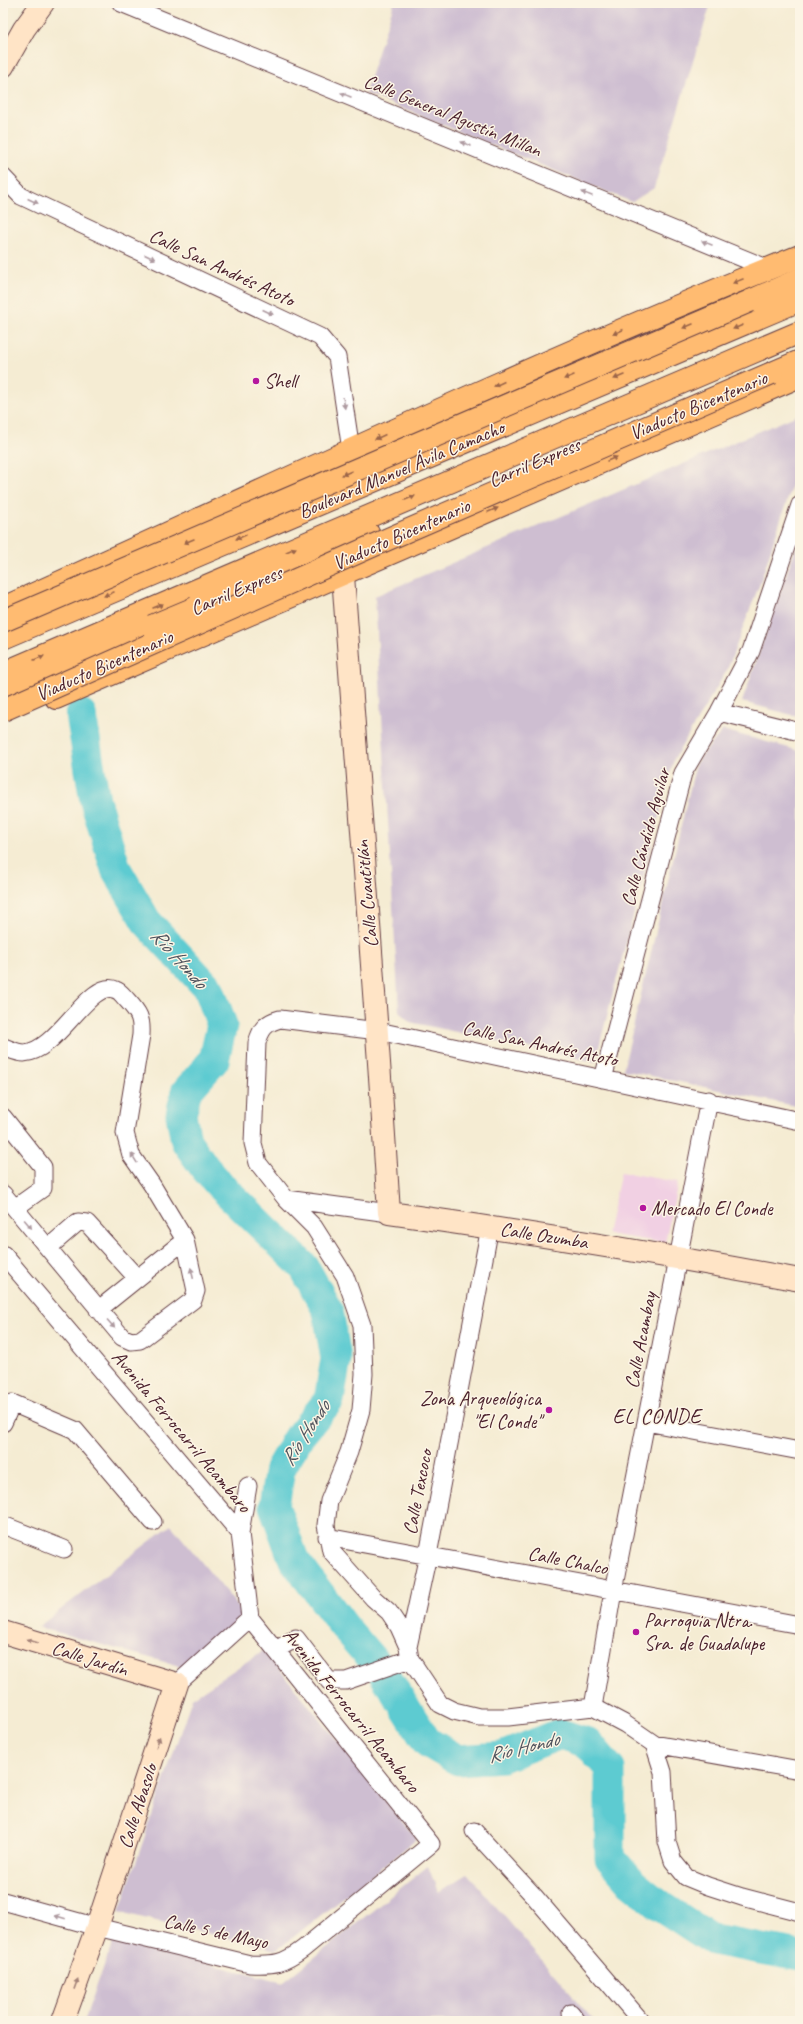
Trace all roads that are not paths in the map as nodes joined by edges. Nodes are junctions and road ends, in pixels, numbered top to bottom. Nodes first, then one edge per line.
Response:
1 (33, 3) edge
2 (43, 3) edge
3 (121, 3) edge
4 (24, 29) junction
5 (3, 66) edge
6 (3, 177) edge
7 (800, 256) edge
8 (769, 269) junction
9 (800, 279) edge
10 (800, 300) edge
11 (800, 332) edge
12 (800, 346) edge
13 (800, 361) edge
14 (800, 376) edge
15 (402, 427) junction
16 (495, 430) junction
17 (351, 450) junction
18 (800, 505) edge
19 (343, 575) junction
20 (205, 586) junction
21 (3, 608) edge
22 (3, 621) edge
23 (3, 638) edge
24 (3, 673) edge
25 (114, 673) junction
26 (3, 691) edge
27 (3, 710) edge
28 (719, 712) junction
29 (3, 720) edge
30 (800, 732) edge
31 (378, 1031) junction
32 (3, 1047) edge
33 (603, 1079) junction
34 (709, 1100) junction
35 (3, 1117) edge
36 (800, 1121) edge
37 (3, 1194) edge
38 (286, 1199) junction
39 (15, 1208) junction
40 (389, 1213) junction
41 (490, 1227) junction
42 (185, 1240) junction
43 (48, 1248) junction
44 (3, 1254) edge
45 (679, 1258) junction
46 (137, 1278) junction
47 (800, 1280) edge
48 (98, 1310) junction
49 (646, 1422) junction
50 (3, 1423) edge
51 (800, 1451) edge
52 (248, 1486) dead end
53 (153, 1522) dead end
54 (3, 1525) edge
55 (240, 1533) junction
56 (327, 1537) junction
57 (64, 1549) dead end
58 (428, 1555) junction
59 (613, 1591) junction
60 (250, 1618) junction
61 (800, 1625) edge
62 (3, 1632) edge
63 (276, 1650) junction
64 (407, 1656) junction
65 (177, 1684) junction
66 (593, 1707) junction
67 (654, 1744) junction
68 (800, 1770) edge
69 (474, 1831) dead end
70 (431, 1844) joint
71 (3, 1901) edge
72 (800, 1912) edge
73 (97, 1927) junction
74 (63, 2021) edge
75 (640, 2021) edge

1 - 4 street
2 - 4 street
8 -> 3 street, Calle General Agustín Millan
4 - 5 street
6 -> 17 street, Calle San Andrés Atoto
7 - 8 main road
8 -> 15 main road
9 -> 22 main road, bridge
10 -> 16 main road, Boulevard Manuel Ávila Camacho
20 -> 11 main road, Boulevard Manuel Ávila Camacho
12 - 26 main road, Carril Express, bridge
13 - 27 main road, Viaducto Bicentenario, bridge
19 -> 14 main road
15 - 16 main road
15 -> 17 main road
16 -> 23 main road, Boulevard Manuel Ávila Camacho
17 - 21 main road
18 - 28 street, Calle Cándido Aguilar
19 - 25 main road
19 - 31 street, Calle Cuautitlán
24 -> 20 main road, Boulevard Manuel Ávila Camacho
20 - 25 main road
25 - 29 main road
28 - 30 street
28 - 33 street, Calle Cándido Aguilar
31 - 33 street, Calle San Andrés Atoto
31 - 38 street, Calle San Andrés Atoto
31 - 40 street, Calle Cuautitlán
42 -> 32 street
33 - 34 street, Calle San Andrés Atoto
34 - 36 street, Calle San Andrés Atoto
34 - 45 street, Calle Acambay
35 - 39 street
37 - 39 street
38 - 40 street, Calle Ozumba
38 - 56 street
39 -> 43 street
40 - 41 street, Calle Ozumba
41 - 45 street, Calle Ozumba
41 - 58 street, Calle Texcoco
42 - 46 street
48 -> 42 street
43 - 46 street
43 - 48 street
44 - 55 street, Avenida Ferrocarril Acambaro
45 - 47 street, Calle Ozumba
45 - 49 street, Calle Acambay
46 - 48 street
49 - 51 street
49 - 59 street, Calle Acambay
50 - 53 street
52 - 55 street
54 - 57 street
55 - 60 street, Avenida Ferrocarril Acambaro
56 - 58 street, Calle Chalco
56 - 64 street
58 - 59 street, Calle Chalco
58 - 64 street, Calle Texcoco
59 - 61 street, Calle Chalco
59 - 66 street, Calle Acambay
60 - 63 street, Avenida Ferrocarril Acambaro
60 - 65 street, Calle Abasolo
65 -> 62 street, Calle Jardín
63 - 64 street
63 - 70 street, Avenida Ferrocarril Acambaro
64 - 66 street
73 -> 65 street, Calle Abasolo
66 - 67 street
67 - 68 street
67 - 72 street
69 - 75 street
70 - 73 street, Calle 5 de Mayo
73 -> 71 street, Calle 5 de Mayo
74 -> 73 street, Calle Abasolo

